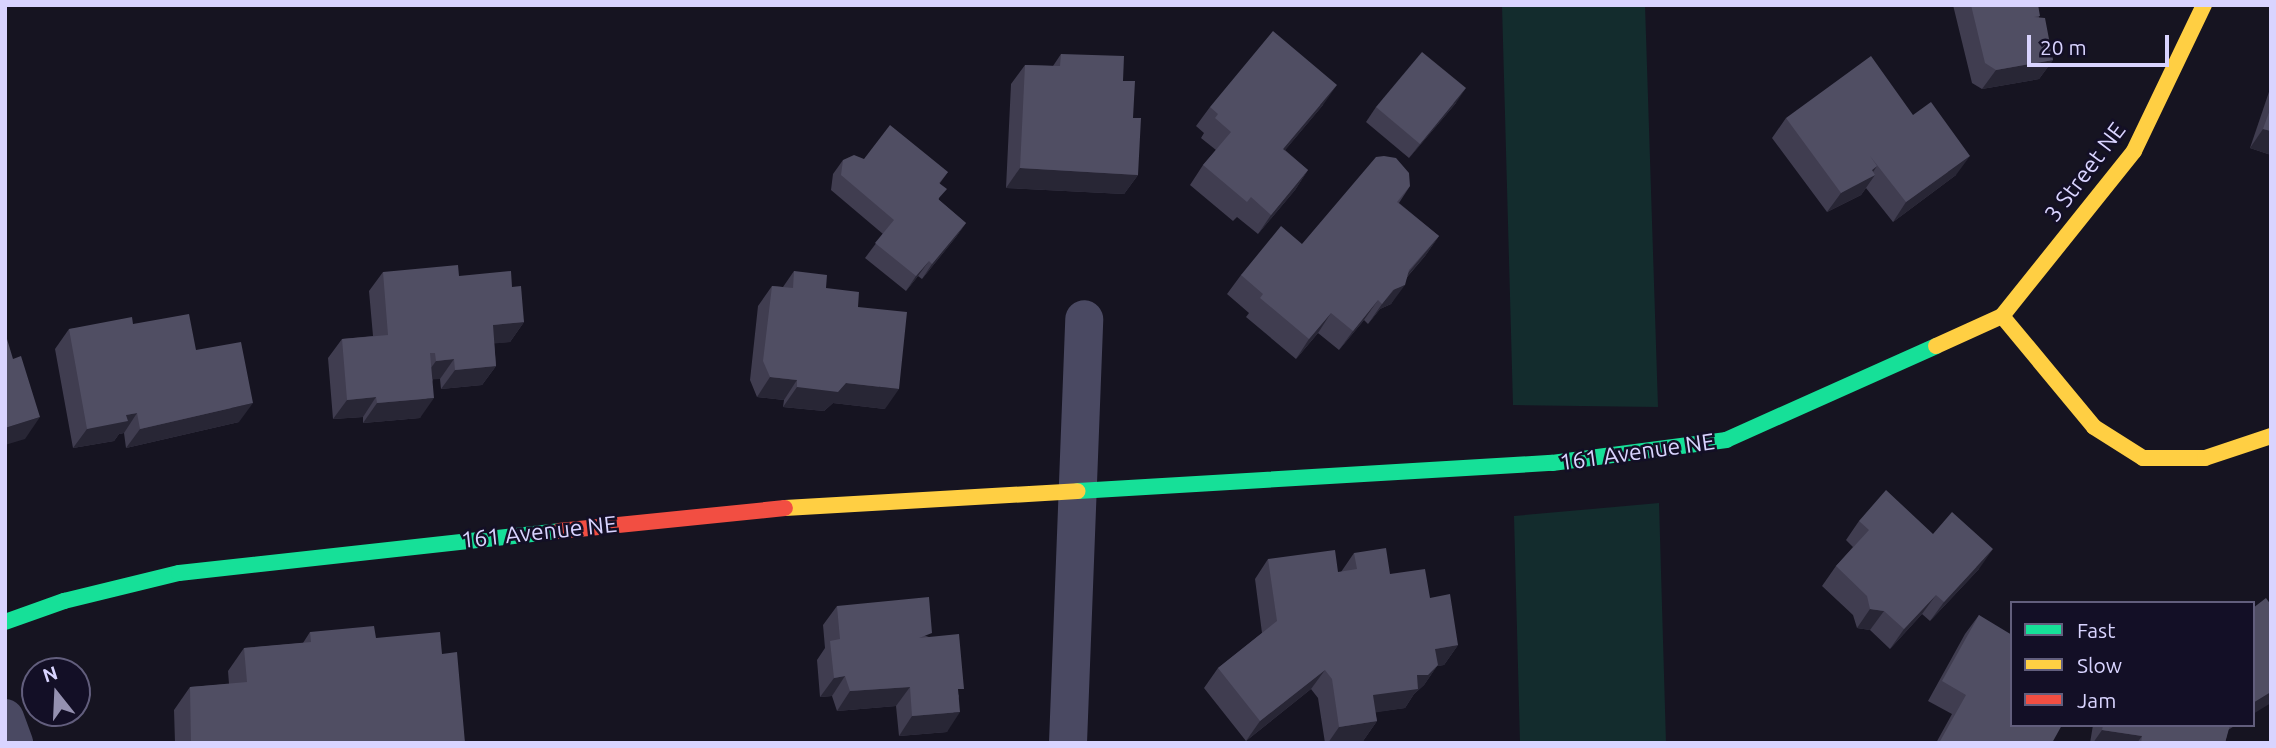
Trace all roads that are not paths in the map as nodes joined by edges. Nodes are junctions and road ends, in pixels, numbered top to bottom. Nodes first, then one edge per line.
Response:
1 (2204, 5) edge
2 (2002, 316) junction
3 (1084, 319) dead end
4 (2271, 436) edge
5 (1080, 493) junction
6 (5, 622) edge
7 (5, 718) edge
8 (14, 743) edge
9 (1068, 743) edge

1 - 2 street, 3 Street NE
2 - 4 street
2 - 5 street, 161 Avenue NE
3 - 5 street
5 - 6 street, 161 Avenue NE
5 - 9 street
7 - 8 street

